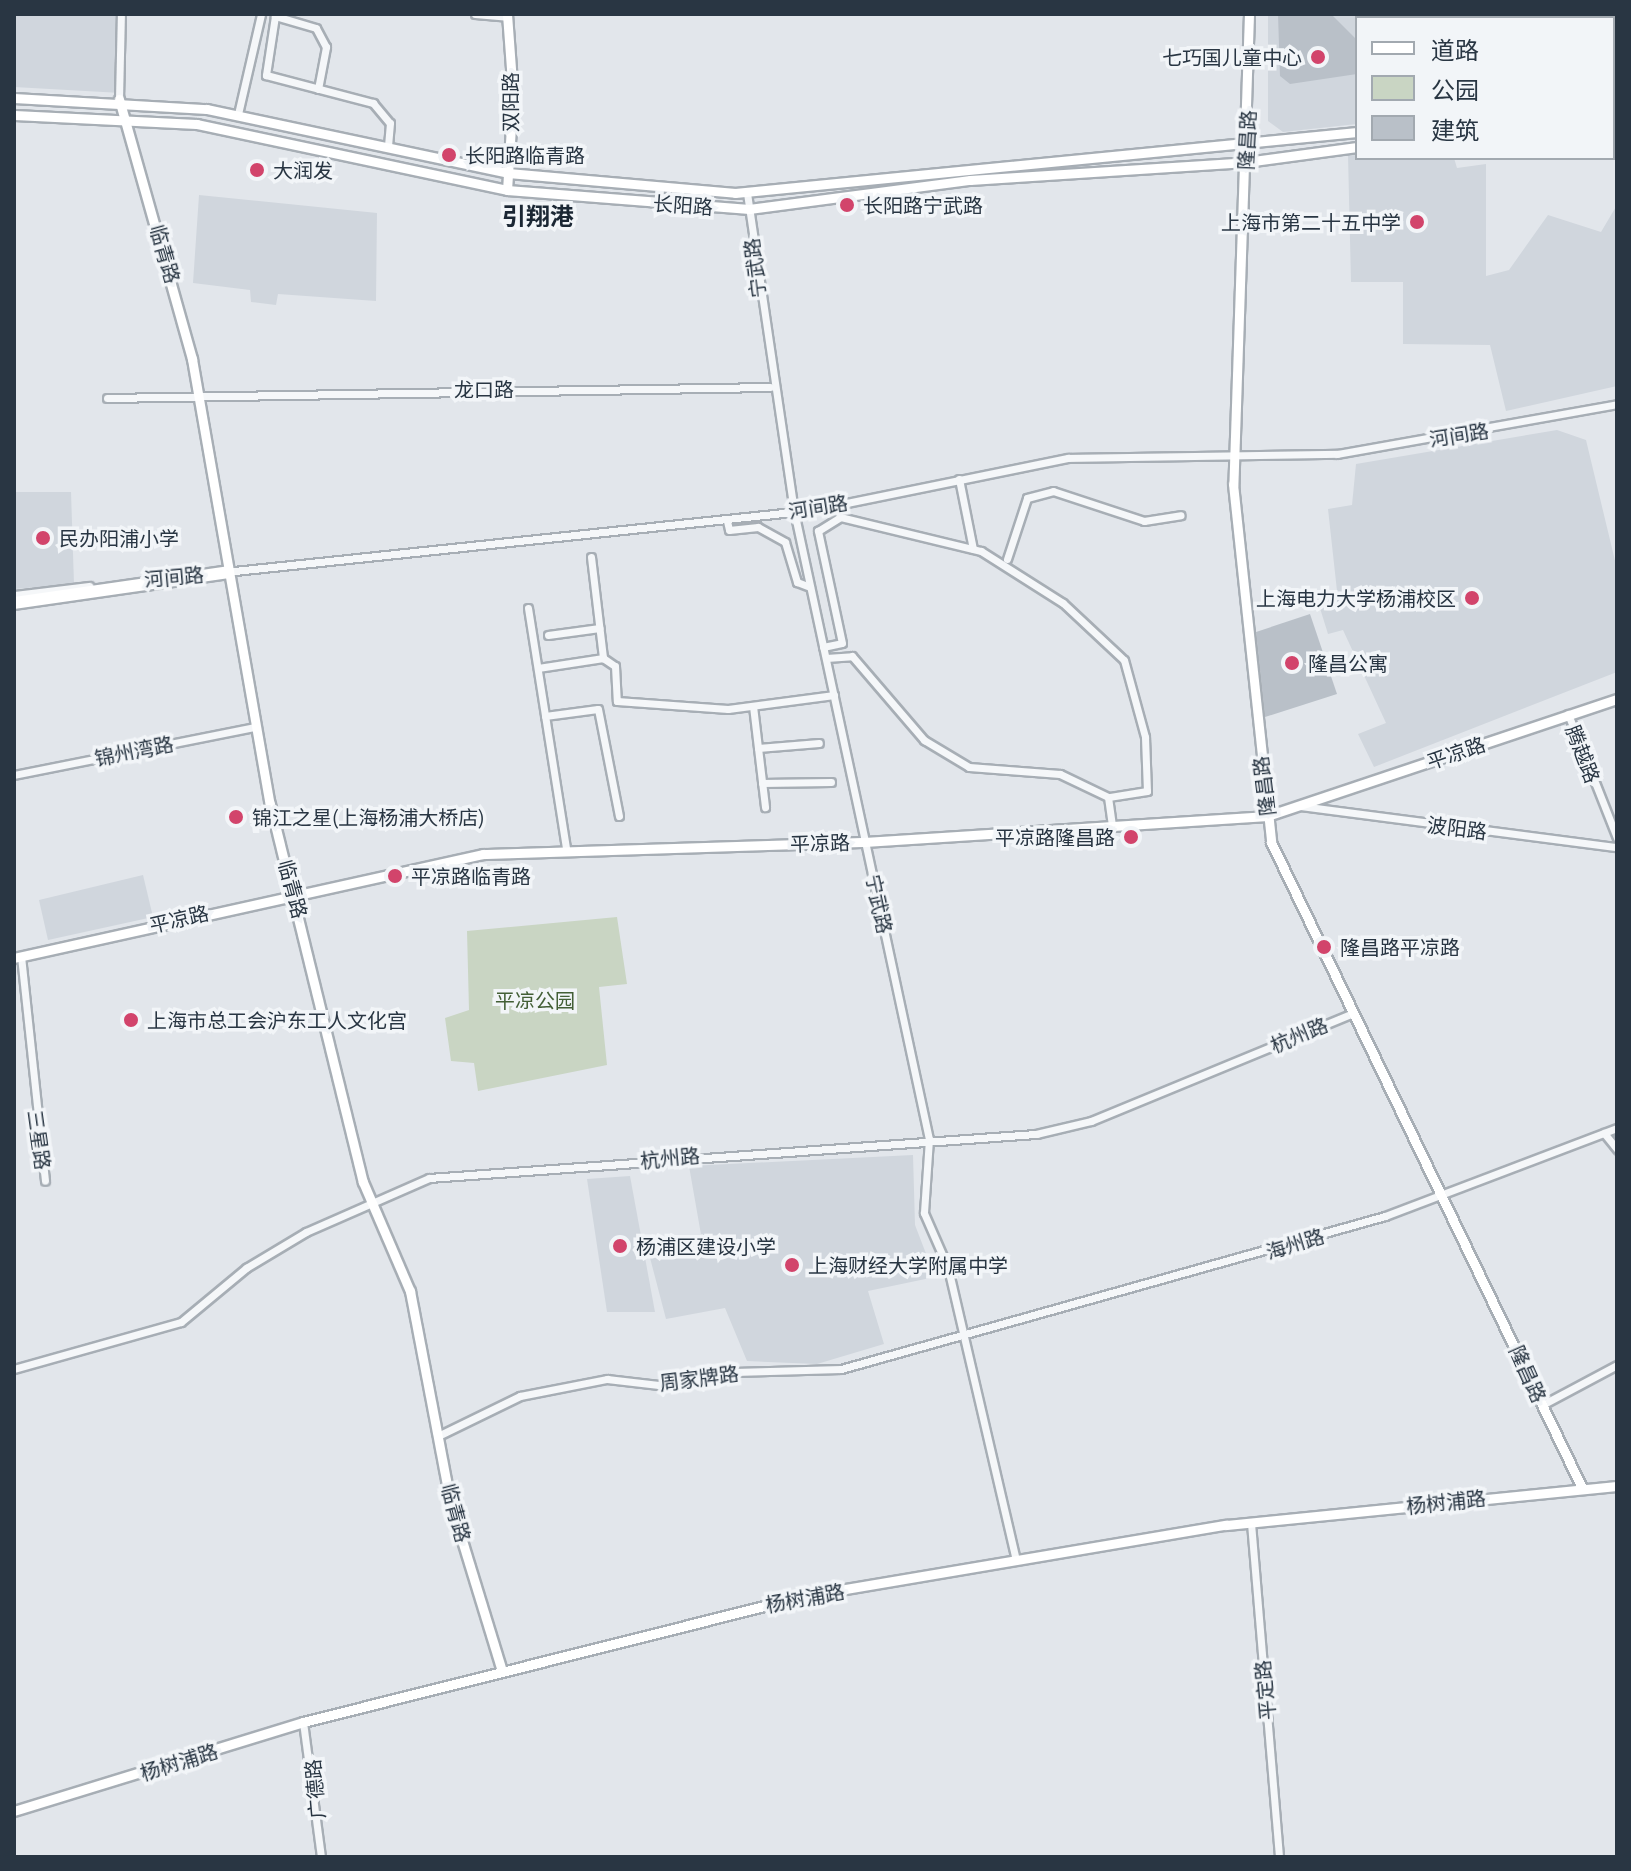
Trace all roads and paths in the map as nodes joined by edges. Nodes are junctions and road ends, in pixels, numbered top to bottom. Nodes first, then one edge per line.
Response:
1 (121, 14) edge
2 (261, 14) edge
3 (475, 14) edge
4 (1249, 14) edge
5 (507, 16) edge
6 (318, 89) junction
7 (14, 98) edge
8 (119, 99) junction
9 (238, 114) junction
10 (14, 115) edge
11 (121, 117) junction
12 (1355, 132) edge
13 (388, 145) junction
14 (1355, 147) edge
15 (1247, 148) junction
16 (1246, 162) junction
17 (508, 173) junction
18 (507, 190) junction
19 (747, 193) junction
20 (749, 209) junction
21 (770, 387) junction
22 (197, 395) junction
23 (107, 398) dead end
24 (1617, 404) edge
25 (1233, 456) junction
26 (959, 479) junction
27 (794, 511) junction
28 (1181, 515) dead end
29 (727, 521) junction
30 (973, 549) junction
31 (591, 557) dead end
32 (1007, 559) dead end
33 (228, 572) junction
34 (810, 587) junction
35 (14, 595) edge
36 (14, 603) edge
37 (528, 608) dead end
38 (600, 628) junction
39 (548, 635) dead end
40 (823, 647) junction
41 (603, 658) junction
42 (826, 658) junction
43 (538, 668) junction
44 (834, 695) junction
45 (1617, 699) edge
46 (753, 706) junction
47 (1568, 714) junction
48 (545, 716) junction
49 (254, 727) junction
50 (819, 743) dead end
51 (758, 748) junction
52 (14, 775) edge
53 (831, 782) dead end
54 (762, 783) junction
55 (1108, 797) junction
56 (1297, 806) junction
57 (765, 807) dead end
58 (619, 816) dead end
59 (1267, 816) junction
60 (1112, 824) junction
61 (1617, 838) edge
62 (865, 842) junction
63 (1617, 847) edge
64 (566, 849) junction
65 (294, 894) junction
66 (18, 957) edge
67 (1351, 1014) junction
68 (1617, 1128) edge
69 (1604, 1133) junction
70 (929, 1139) junction
71 (1617, 1149) edge
72 (45, 1181) dead end
73 (1442, 1199) junction
74 (369, 1203) junction
75 (964, 1333) junction
76 (1617, 1365) edge
77 (14, 1369) edge
78 (1542, 1405) junction
79 (440, 1435) junction
80 (1617, 1486) edge
81 (1582, 1488) junction
82 (1251, 1523) junction
83 (1016, 1560) junction
84 (501, 1668) junction
85 (303, 1722) junction
86 (14, 1811) edge
87 (321, 1857) edge
88 (1279, 1857) edge

1 - 8 street
2 - 9 street
3 - 5 street
4 - 15 main road, 隆昌路
5 - 17 main road, 双阳路
6 - 6 street
6 - 13 street
7 - 8 main road, 长阳路
8 - 9 main road, 长阳路
8 - 11 main road, 临青路
9 - 13 main road, 长阳路
10 - 11 main road, 长阳路
11 - 18 main road, 长阳路
11 - 22 main road, 临青路
12 - 15 main road, 长阳路
13 - 17 main road, 长阳路
14 - 16 main road, 长阳路
15 - 16 main road, 隆昌路
15 - 19 main road, 长阳路
16 - 20 main road, 长阳路
16 - 25 main road, 隆昌路
17 - 18 main road, 双阳路
17 - 19 main road, 长阳路
18 - 20 main road, 长阳路
19 - 20 street, 宁武路
20 - 21 street, 宁武路
21 - 22 street, 龙口路
21 - 27 street, 宁武路
22 - 23 street, 龙口路
22 - 33 main road, 临青路
24 - 25 street, 河间路
25 - 26 street, 河间路
25 - 59 main road, 隆昌路
26 - 27 street, 河间路
26 - 30 street
27 - 29 street, 河间路
27 - 34 street, 宁武路
28 - 32 street
29 - 33 street, 河间路
29 - 34 street
30 - 40 street
30 - 55 street
31 - 38 street
33 - 35 street, 河间路
33 - 36 highway
33 - 49 main road, 临青路
34 - 40 street, 宁武路
37 - 43 street
38 - 39 street
38 - 41 street
40 - 42 street, 宁武路
41 - 43 street
41 - 46 street
42 - 44 street, 宁武路
42 - 55 street
43 - 48 street
44 - 46 street
44 - 62 street, 宁武路
45 - 47 main road, 平凉路
46 - 51 street
47 - 56 main road, 平凉路
47 - 61 street, 腾越路
48 - 58 street
48 - 64 street
49 - 52 street, 锦州湾路
49 - 65 main road, 临青路
50 - 51 street
51 - 54 street
53 - 54 street
54 - 57 street
55 - 60 street
56 - 59 main road, 平凉路
56 - 63 street, 波阳路
59 - 60 main road, 平凉路
59 - 67 main road, 隆昌路
60 - 62 main road, 平凉路
62 - 64 main road, 平凉路
62 - 70 street, 宁武路
64 - 65 main road, 平凉路
65 - 66 main road, 平凉路
65 - 74 main road, 临青路
66 - 72 street, 三星路
67 - 70 street, 杭州路
67 - 73 main road, 隆昌路
68 - 69 street, 海州路
69 - 71 street
69 - 73 street, 海州路
70 - 74 street, 杭州路
70 - 75 street, 宁武路
73 - 75 street, 海州路
73 - 78 main road, 隆昌路
74 - 77 street, 杭州路
74 - 79 main road, 临青路
75 - 79 street, 周家牌路
75 - 83 street, 宁武路
76 - 78 street
78 - 81 main road, 隆昌路
79 - 84 main road, 临青路
80 - 81 main road, 杨树浦路
81 - 82 main road, 杨树浦路
82 - 83 main road, 杨树浦路
82 - 88 street, 平定路
83 - 84 main road, 杨树浦路
84 - 85 main road, 杨树浦路
85 - 86 main road, 杨树浦路
85 - 87 street, 广德路

